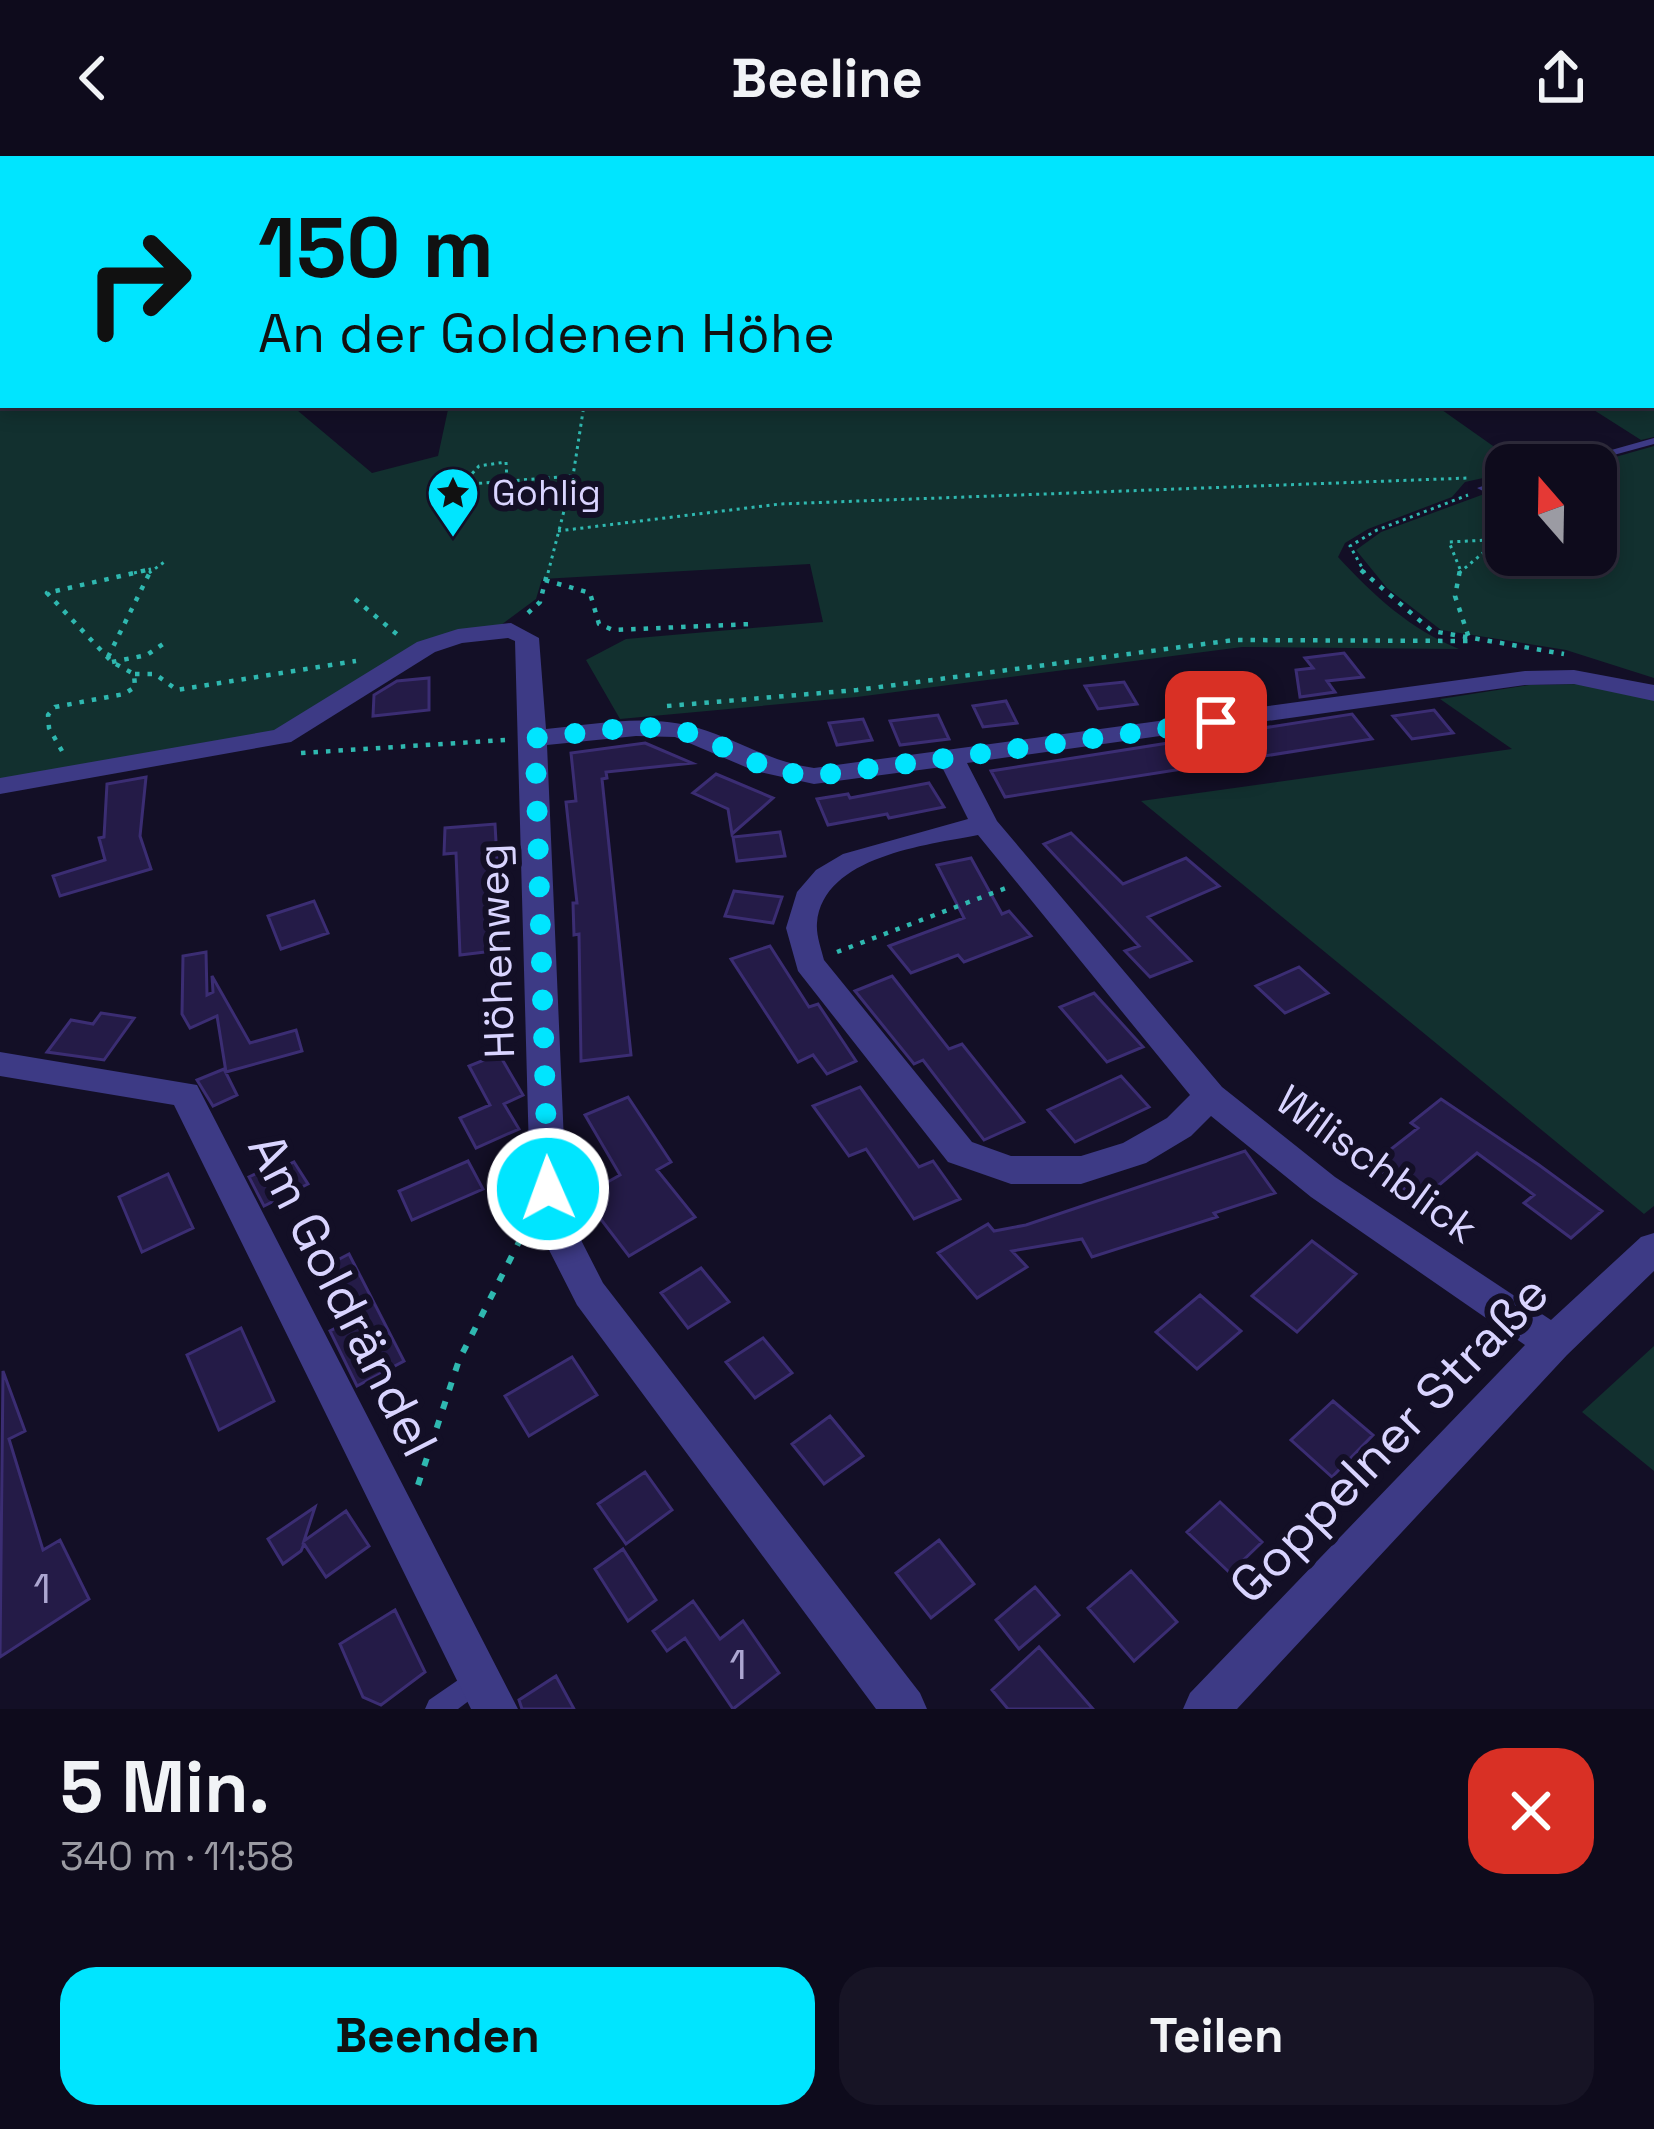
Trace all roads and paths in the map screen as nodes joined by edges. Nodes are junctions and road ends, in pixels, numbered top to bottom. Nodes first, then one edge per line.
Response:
1 (583, 408) edge
2 (1654, 441) edge
3 (1617, 451) edge
4 (572, 476) junction
5 (1469, 478) dead end
6 (507, 480) junction
7 (1483, 488) joint
8 (1485, 504) edge
9 (558, 531) junction
10 (1485, 540) edge
11 (1485, 550) edge
12 (167, 560) dead end
13 (151, 569) junction
14 (1460, 569) junction
15 (544, 580) junction
16 (355, 599) dead end
17 (752, 624) dead end
18 (511, 630) junction
19 (1470, 641) junction
20 (164, 644) dead end
21 (427, 647) junction
22 (1579, 657) dead end
23 (110, 659) junction
24 (359, 661) dead end
25 (134, 674) junction
26 (1654, 692) edge
27 (664, 708) dead end
28 (535, 738) junction
29 (262, 741) junction
30 (951, 758) junction
31 (61, 777) junction
32 (0, 787) edge
33 (985, 825) junction
34 (1030, 879) junction
35 (809, 963) junction
36 (0, 1064) edge
37 (1210, 1096) junction
38 (548, 1189) junction
39 (1654, 1248) edge
40 (1553, 1343) junction
41 (404, 1529) junction
42 (486, 1694) edge
43 (438, 1709) edge
44 (904, 1709) edge
45 (1206, 1709) edge

1 - 4 path
2 - 3 lane
4 - 6 path
4 - 9 path
5 - 9 path
6 - 6 path
7 - 8 path
7 - 19 path
9 - 15 path
10 - 14 path
11 - 14 path
12 - 13 path
13 - 23 path
13 - 23 path
14 - 19 path
15 - 17 path
15 - 18 path
16 - 21 path
18 - 21 street
18 - 28 street, Höhenweg
19 - 22 path
19 - 27 path
20 - 23 path
21 - 29 street
23 - 25 path
24 - 25 path
25 - 31 path
26 - 30 street
28 - 29 path
28 - 30 street
28 - 38 street, Höhenweg
29 - 31 street
30 - 33 street, Wilischblick
31 - 32 street
33 - 34 street, Wilischblick
33 - 35 street
34 - 35 path
34 - 37 street, Wilischblick
35 - 37 street, Wilischblick
36 - 41 street, Am Goldrändel
37 - 40 street, Wilischblick
38 - 41 path
38 - 44 street, Höhenweg
39 - 40 street, Goppelner Straße
40 - 45 street, Goppelner Straße
41 - 42 street, Am Goldrändel
42 - 43 lane

